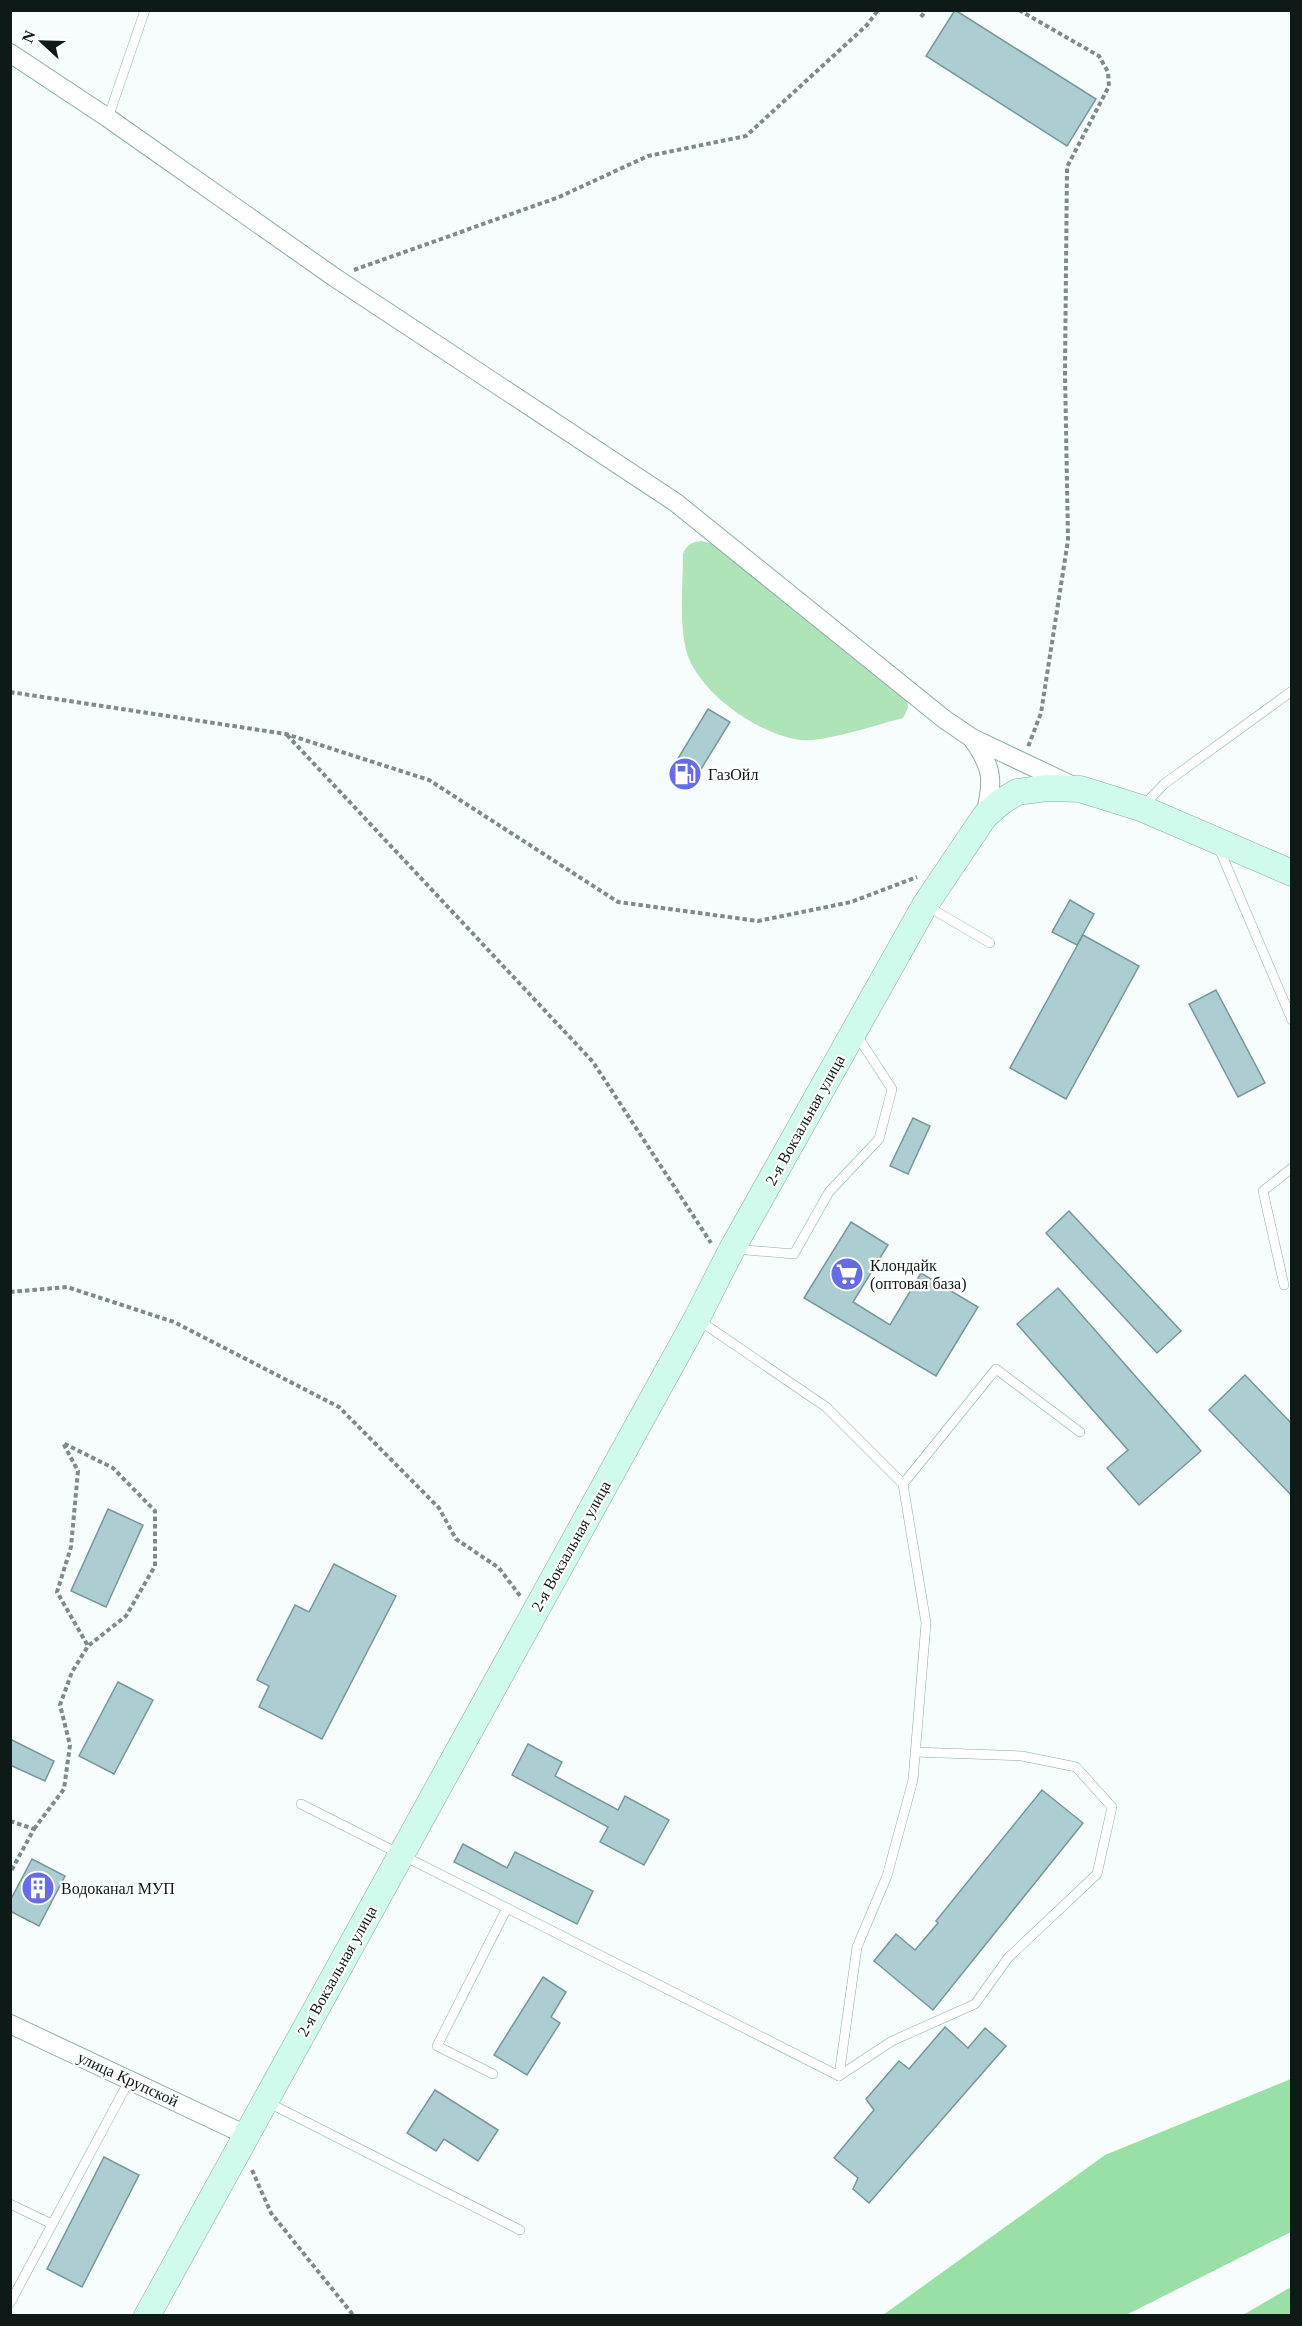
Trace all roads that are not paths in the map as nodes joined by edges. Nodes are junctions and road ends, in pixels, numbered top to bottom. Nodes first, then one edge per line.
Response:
1 (145, 10) edge
2 (10, 53) edge
3 (108, 118) junction
4 (1292, 692) edge
5 (972, 738) junction
6 (1080, 789) junction
7 (1141, 808) junction
8 (985, 816) junction
9 (1215, 838) junction
10 (1292, 873) edge
11 (925, 905) junction
12 (990, 943) dead end
13 (1292, 1020) edge
14 (854, 1032) junction
15 (1292, 1168) edge
16 (728, 1257) junction
17 (1284, 1285) dead end
18 (697, 1318) junction
19 (1080, 1432) dead end
20 (903, 1484) junction
21 (915, 1752) junction
22 (301, 1804) dead end
23 (401, 1854) junction
24 (507, 1908) junction
25 (10, 2024) edge
26 (493, 2074) dead end
27 (839, 2076) junction
28 (129, 2079) junction
29 (265, 2101) junction
30 (244, 2140) junction
31 (10, 2204) edge
32 (52, 2224) junction
33 (520, 2230) dead end
34 (10, 2303) edge
35 (147, 2316) edge

1 - 3 lane
2 - 3 street
3 - 5 street
4 - 7 lane
5 - 6 street
5 - 8 street
6 - 7 main road
6 - 8 main road, 2-я Вокзальная улица
7 - 9 main road
8 - 11 main road, 2-я Вокзальная улица
9 - 10 main road
9 - 13 lane
11 - 12 lane
11 - 14 main road, 2-я Вокзальная улица
14 - 16 main road, 2-я Вокзальная улица
14 - 16 lane
15 - 17 lane
16 - 18 main road, 2-я Вокзальная улица
18 - 20 lane
18 - 23 main road, 2-я Вокзальная улица
19 - 20 lane
20 - 21 lane
21 - 27 lane
21 - 27 lane
22 - 23 lane
23 - 24 lane
23 - 29 main road, 2-я Вокзальная улица
24 - 26 lane
24 - 27 lane
25 - 28 street, улица Крупской
28 - 30 street, улица Крупской
28 - 32 lane
29 - 30 main road, 2-я Вокзальная улица
29 - 33 lane
30 - 35 main road, 2-я Вокзальная улица
31 - 32 lane
32 - 34 lane

